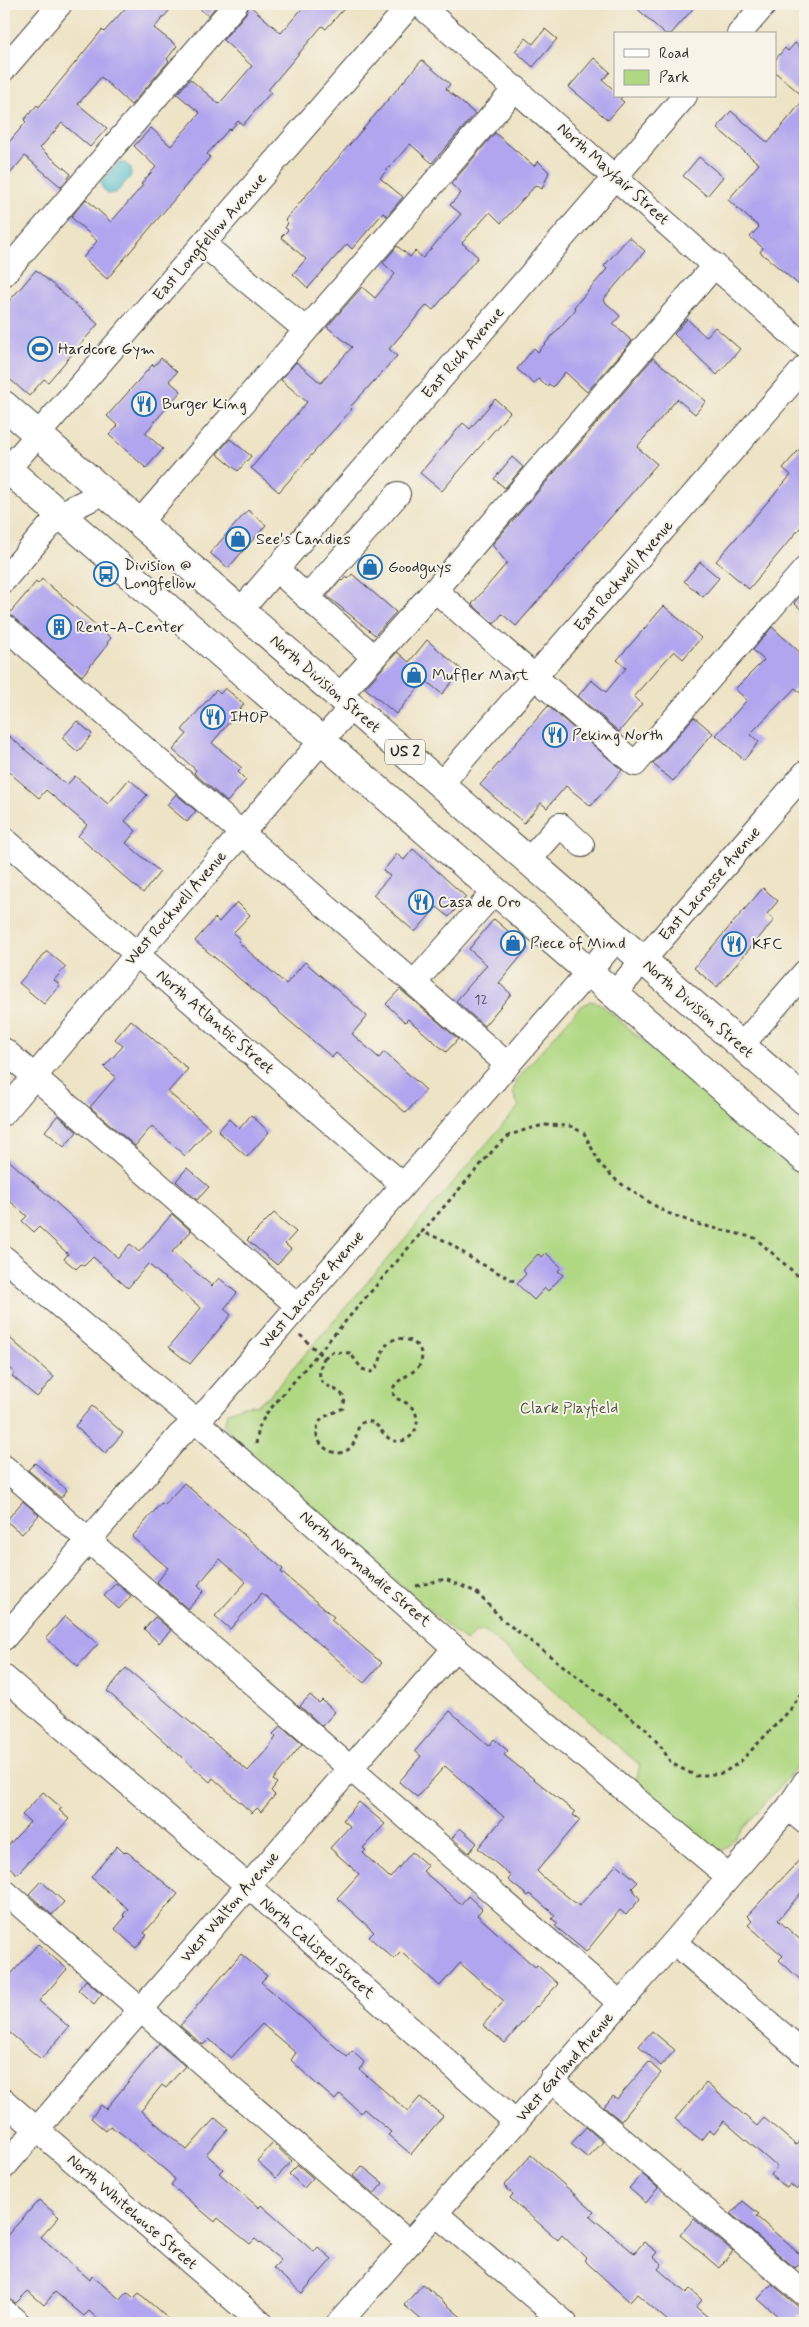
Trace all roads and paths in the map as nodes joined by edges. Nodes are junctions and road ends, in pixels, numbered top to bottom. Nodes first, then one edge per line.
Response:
1 (60, 4) edge
2 (236, 4) edge
3 (411, 4) edge
4 (420, 4) edge
5 (765, 4) edge
6 (741, 32) edge
7 (4, 69) edge
8 (516, 88) junction
9 (683, 98) edge
10 (616, 177) junction
11 (204, 244) junction
12 (8, 259) edge
13 (715, 265) junction
14 (306, 330) junction
15 (805, 346) edge
16 (805, 367) edge
17 (4, 404) edge
18 (39, 435) junction
19 (6, 467) edge
20 (105, 492) junction
21 (398, 494) dead end
22 (60, 514) junction
23 (139, 523) junction
24 (805, 569) edge
25 (276, 570) junction
26 (4, 580) edge
27 (435, 590) junction
28 (307, 598) junction
29 (241, 610) junction
30 (4, 626) edge
31 (366, 650) dead end
32 (535, 677) junction
33 (345, 701) junction
34 (321, 740) junction
35 (805, 773) edge
36 (441, 784) junction
37 (242, 832) junction
38 (4, 839) edge
39 (582, 845) dead end
40 (528, 860) junction
41 (495, 891) junction
42 (617, 939) junction
43 (137, 954) junction
44 (643, 961) junction
45 (589, 972) junction
46 (805, 972) edge
47 (414, 983) junction
48 (614, 994) junction
49 (741, 1046) junction
50 (4, 1050) edge
51 (508, 1065) junction
52 (34, 1076) junction
53 (805, 1101) edge
54 (4, 1113) edge
55 (805, 1159) edge
56 (403, 1185) junction
57 (422, 1232) junction
58 (4, 1258) edge
59 (514, 1281) dead end
60 (805, 1282) edge
61 (292, 1314) junction
62 (319, 1353) junction
63 (324, 1358) junction
64 (196, 1421) junction
65 (256, 1450) dead end
66 (4, 1467) edge
67 (88, 1540) junction
68 (409, 1588) dead end
69 (4, 1638) edge
70 (455, 1648) junction
71 (4, 1677) edge
72 (805, 1687) edge
73 (351, 1768) junction
74 (805, 1782) edge
75 (800, 1807) edge
76 (729, 1878) junction
77 (248, 1886) junction
78 (4, 1891) edge
79 (674, 1942) junction
80 (620, 2003) junction
81 (141, 2009) junction
82 (805, 2054) edge
83 (551, 2080) junction
84 (4, 2102) edge
85 (516, 2122) junction
86 (36, 2130) junction
87 (4, 2167) edge
88 (436, 2214) junction
89 (409, 2243) junction
90 (805, 2294) edge
91 (4, 2311) edge
92 (18, 2323) edge
93 (261, 2323) edge
94 (339, 2323) edge
95 (565, 2323) edge

1 - 7 street
2 - 12 street
3 - 11 street, East Longfellow Avenue
4 - 8 street, North Mayfair Street
5 - 6 street
8 - 10 street, North Mayfair Street
8 - 14 street
9 - 10 street, East Rich Avenue
10 - 13 street, North Mayfair Street
10 - 25 street, East Rich Avenue
11 - 14 street
11 - 18 street, East Longfellow Avenue
13 - 15 street, North Mayfair Street
13 - 27 street, West Rockwell Avenue
14 - 23 street
16 - 32 street, East Rockwell Avenue
17 - 18 main road, North Division Street / US 2
18 - 19 street, East Longfellow Avenue
18 - 20 main road, North Division Street / US 2
19 - 22 main road, US 2
20 - 22 street
20 - 23 main road, North Division Street / US 2
21 - 28 street
22 - 26 street
22 - 34 main road, US 2
23 - 29 main road, North Division Street / US 2
24 - 32 street
25 - 28 street
25 - 29 street, East Rich Avenue
27 - 32 street
27 - 33 street, West Rockwell Avenue
28 - 31 street
29 - 33 main road, North Division Street / US 2
30 - 37 street
32 - 36 street, East Rockwell Avenue
33 - 34 street, West Rockwell Avenue
33 - 36 main road, North Division Street / US 2
34 - 37 street, West Rockwell Avenue
34 - 41 main road, US 2
35 - 44 street, East Lacrosse Avenue
36 - 40 main road, North Division Street / US 2
37 - 43 street, West Rockwell Avenue
37 - 47 street
38 - 43 street, North Atlantic Street
39 - 40 street
40 - 42 main road, North Division Street / US 2
41 - 45 main road, US 2
41 - 47 street
42 - 44 main road, North Division Street / US 2
42 - 45 street, West Lacrosse Avenue
43 - 52 street, West Rockwell Avenue
43 - 56 street, North Atlantic Street
44 - 48 street, East Lacrosse Avenue
44 - 49 main road, North Division Street / US 2
45 - 48 main road, US 2
45 - 51 street, West Lacrosse Avenue
46 - 49 street
47 - 51 street
48 - 55 main road, US 2
49 - 53 main road, North Division Street / US 2
50 - 52 street
51 - 56 street, West Lacrosse Avenue
52 - 54 street, West Rockwell Avenue
52 - 61 street
56 - 61 street, West Lacrosse Avenue
57 - 59 path
57 - 60 path
57 - 62 path
58 - 64 street, North Normandie Street
61 - 62 path
61 - 64 street, West Lacrosse Avenue
62 - 63 path
62 - 65 path
63 - 63 path
64 - 67 street, West Lacrosse Avenue
64 - 70 street, North Normandie Street
66 - 67 street
67 - 69 street, West Lacrosse Avenue
67 - 73 street
68 - 72 path
70 - 73 street, West Walton Avenue
70 - 76 street, North Normandie Street
71 - 77 street, North Calispel Street
73 - 77 street, West Walton Avenue
73 - 80 street
74 - 75 street, West Garland Avenue
75 - 76 street, West Garland Avenue
76 - 79 street, West Garland Avenue
77 - 81 street, West Walton Avenue
77 - 85 street, North Calispel Street
78 - 81 street
79 - 80 street, West Garland Avenue
79 - 82 street
80 - 83 street, West Garland Avenue
81 - 86 street, West Walton Avenue
81 - 89 street
83 - 85 street, West Garland Avenue
83 - 90 street
84 - 86 street, North Whitehouse Street
85 - 88 street, West Garland Avenue
86 - 87 street, West Walton Avenue
86 - 93 street, North Whitehouse Street
88 - 89 street, West Garland Avenue
88 - 95 street
89 - 94 street, West Garland Avenue
91 - 92 street

